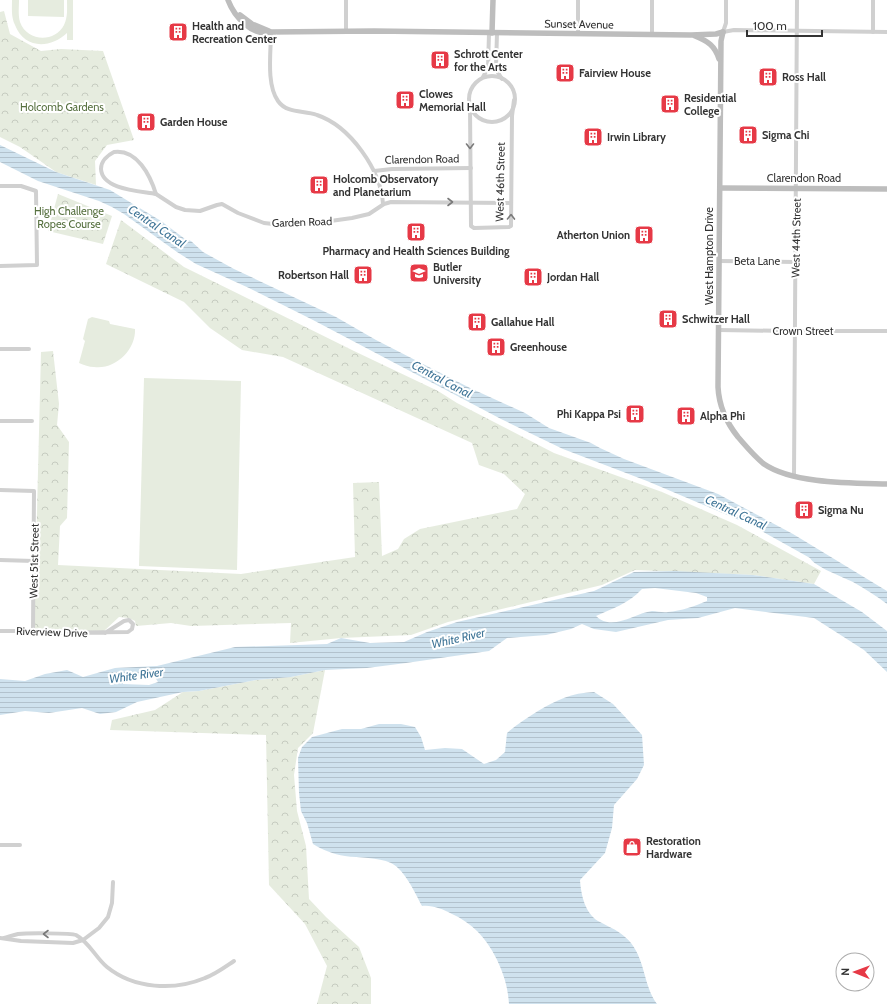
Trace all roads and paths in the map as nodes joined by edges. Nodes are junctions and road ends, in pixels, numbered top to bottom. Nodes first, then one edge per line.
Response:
1 (228, 0) edge
2 (232, 0) edge
3 (346, 0) edge
4 (493, 0) edge
5 (578, 0) edge
6 (652, 0) edge
7 (726, 0) edge
8 (798, 0) edge
9 (873, 0) edge
10 (346, 31) junction
11 (797, 31) junction
12 (271, 32) junction
13 (723, 32) junction
14 (873, 32) junction
15 (887, 32) edge
16 (493, 33) junction
17 (578, 34) junction
18 (652, 35) junction
19 (691, 35) junction
20 (721, 66) junction
21 (502, 79) junction
22 (480, 80) junction
23 (514, 100) junction
24 (470, 107) junction
25 (470, 168) junction
26 (374, 171) junction
27 (0, 186) edge
28 (720, 188) junction
29 (796, 188) junction
30 (887, 189) edge
31 (156, 194) junction
32 (471, 202) junction
33 (511, 203) junction
34 (383, 204) junction
35 (719, 261) junction
36 (795, 262) junction
37 (0, 266) edge
38 (719, 330) junction
39 (794, 331) junction
40 (887, 331) edge
41 (0, 350) edge
42 (29, 350) dead end
43 (0, 421) edge
44 (32, 421) dead end
45 (794, 476) junction
46 (887, 484) edge
47 (0, 490) edge
48 (0, 560) edge
49 (34, 561) junction
50 (0, 630) edge
51 (33, 631) junction
52 (105, 634) junction
53 (0, 845) edge
54 (20, 845) dead end
55 (113, 882) dead end
56 (2, 938) edge
57 (83, 940) junction
58 (234, 961) dead end

1 - 12 street, Sunset Avenue
2 - 12 street, Sunset Avenue
3 - 10 street
4 - 16 street, West 46th Street
5 - 17 street
6 - 18 street
7 - 13 street, West Hampton Drive
8 - 11 street, West 44th Street
9 - 14 street
10 - 12 street, Sunset Avenue
10 - 16 street, Sunset Avenue
11 - 13 street, Sunset Avenue
11 - 14 street, Sunset Avenue
11 - 29 street, West 44th Street
12 - 26 street
13 - 19 street, Sunset Avenue
13 - 20 street, West Hampton Drive
14 - 15 street, Sunset Avenue
16 - 17 street, Sunset Avenue
16 - 21 street, West 46th Street
16 - 22 street, West 46th Street
17 - 18 street, Sunset Avenue
18 - 19 street, Sunset Avenue
19 - 20 street
20 - 28 street, West Hampton Drive
21 - 22 street
21 - 23 street, West 46th Street
22 - 24 street, West 46th Street
23 - 24 street
23 - 33 street, West 46th Street
24 -> 25 street, West 46th Street
25 - 26 street, Clarendon Road
25 - 32 street, West 46th Street
26 - 34 street
27 - 37 street
28 - 29 street, Clarendon Road
28 - 35 street, West Hampton Drive
29 - 30 street, Clarendon Road
29 - 36 street, West 44th Street
31 - 31 street, Garden Road
31 - 34 street, Garden Road
32 - 33 street
32 -> 33 street, West 46th Street
34 -> 32 street
35 - 36 street, Beta Lane
35 - 38 street, West Hampton Drive
36 - 39 street, West 44th Street
38 - 39 street, Crown Street
38 - 45 street, West Hampton Drive
39 - 40 street, Crown Street
39 - 45 street, West 44th Street
41 - 42 street
43 - 44 street
45 - 46 street, West Hampton Drive
47 - 49 street, West 51st Street
48 - 49 street
49 - 51 street, West 51st Street
50 - 51 street, Riverview Drive
51 - 52 street, Riverview Drive
52 - 52 street, Riverview Drive
53 - 54 street
55 - 57 street
56 - 57 street
57 -> 56 street
57 - 58 street

